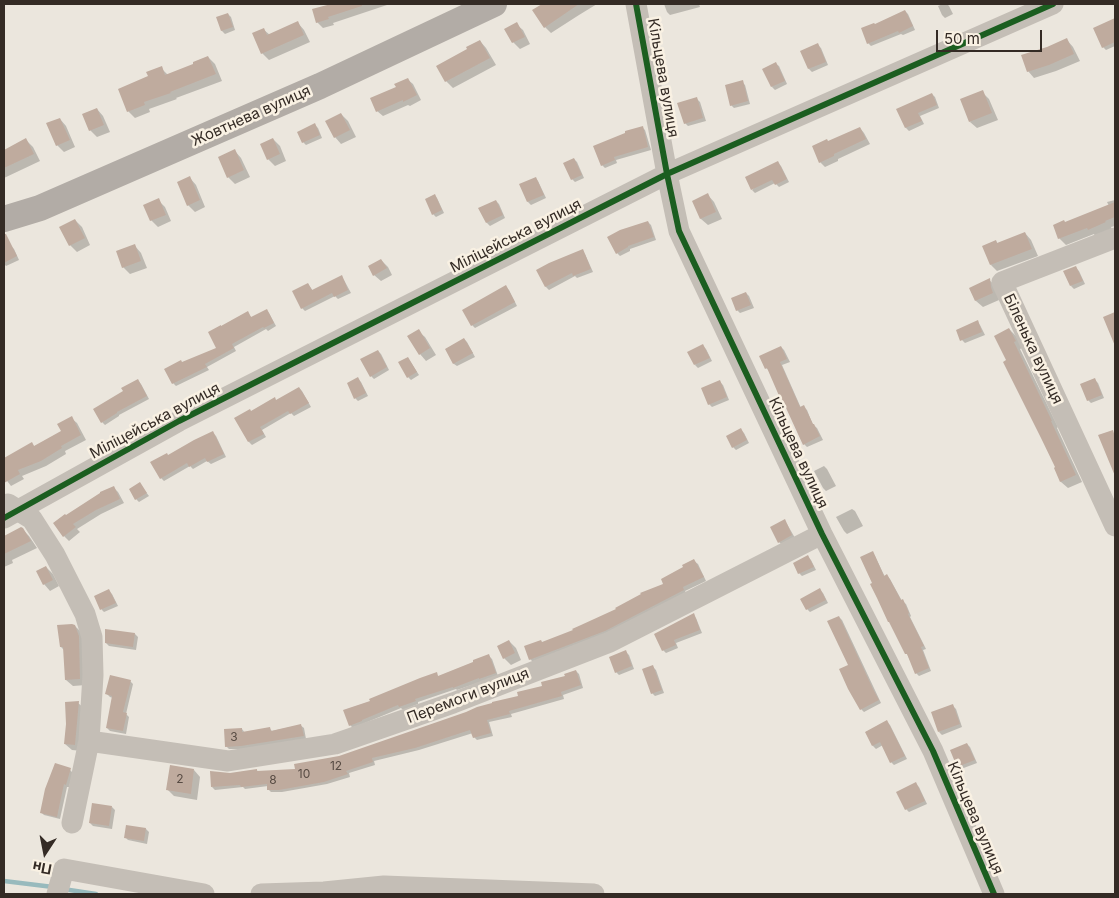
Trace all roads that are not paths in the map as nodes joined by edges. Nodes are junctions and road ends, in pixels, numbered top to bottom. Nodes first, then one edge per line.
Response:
1 (494, 4) edge
2 (636, 4) edge
3 (1053, 4) edge
4 (667, 174) junction
5 (4, 219) edge
6 (1115, 238) edge
7 (8, 510) edge
8 (1115, 526) edge
9 (822, 534) junction
10 (89, 741) junction
11 (72, 824) dead end
12 (57, 894) edge
13 (204, 894) edge
14 (261, 894) edge
15 (594, 894) edge
16 (994, 894) edge

1 - 5 main road, Жовтнева вулиця
2 - 4 street, Кільцева вулиця
3 - 4 street, Міліцейська вулиця
4 - 7 street, Міліцейська вулиця
4 - 9 street, Кільцева вулиця
6 - 8 street, Біленька вулиця
7 - 10 street
9 - 10 street, Перемоги вулиця
9 - 16 street, Кільцева вулиця
10 - 11 street
12 - 13 street
14 - 15 street

